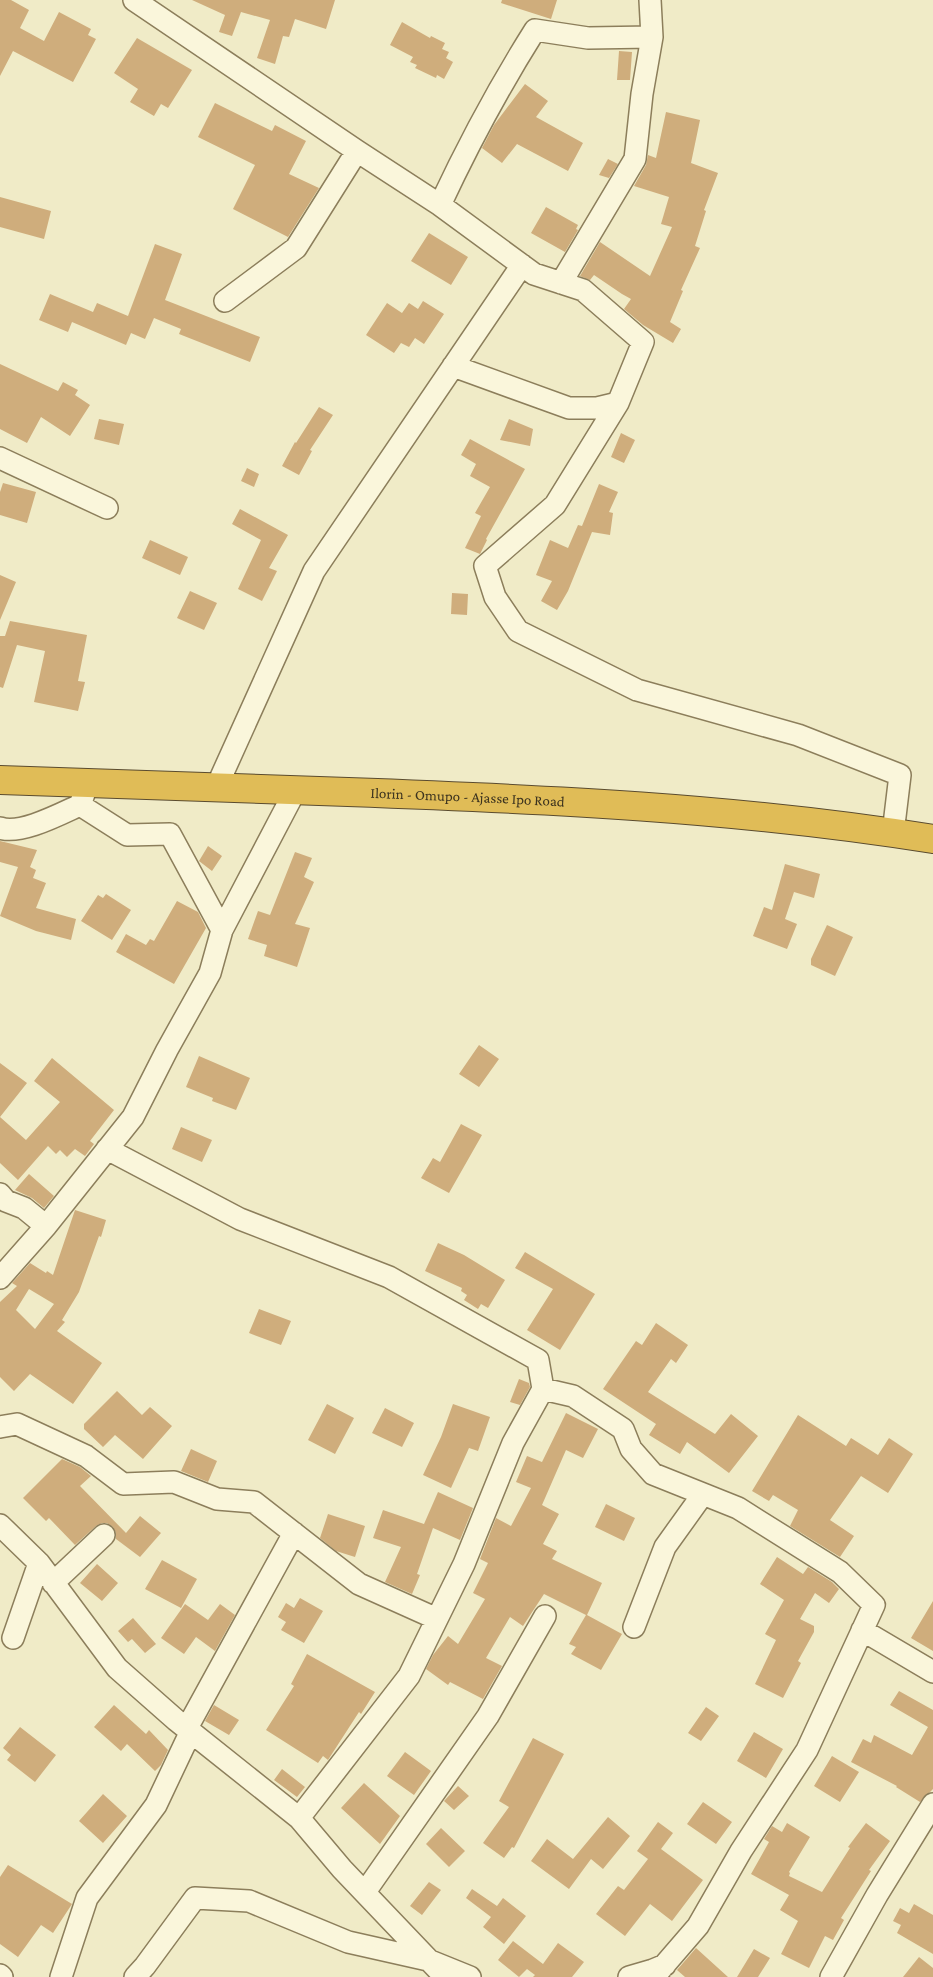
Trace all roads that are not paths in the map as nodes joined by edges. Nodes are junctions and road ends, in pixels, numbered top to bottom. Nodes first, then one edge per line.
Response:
1 (134, 0) edge
2 (650, 0) edge
3 (652, 36) junction
4 (357, 151) junction
5 (440, 205) junction
6 (522, 265) junction
7 (561, 283) junction
8 (225, 301) dead end
9 (453, 366) junction
10 (618, 403) junction
11 (0, 458) edge
12 (107, 508) dead end
13 (0, 780) edge
14 (216, 788) junction
15 (295, 790) junction
16 (84, 794) junction
17 (0, 828) edge
18 (893, 833) junction
19 (933, 839) edge
20 (222, 930) junction
21 (107, 1150) junction
22 (0, 1194) edge
23 (46, 1226) junction
24 (0, 1278) edge
25 (543, 1390) junction
26 (0, 1427) edge
27 (702, 1494) junction
28 (0, 1525) edge
29 (294, 1533) junction
30 (104, 1535) dead end
31 (39, 1563) junction
32 (54, 1583) junction
33 (545, 1616) dead end
34 (437, 1618) junction
35 (634, 1626) dead end
36 (862, 1630) junction
37 (13, 1638) dead end
38 (933, 1672) edge
39 (189, 1730) junction
40 (933, 1804) edge
41 (299, 1818) junction
42 (365, 1892) junction
43 (428, 1960) junction
44 (660, 1971) edge
45 (61, 1977) edge
46 (135, 1977) edge
47 (445, 1977) edge
48 (470, 1977) edge
49 (629, 1977) edge
50 (831, 1977) edge

1 - 4 street
2 - 3 street
3 - 5 street
3 - 7 street
4 - 5 street
4 - 8 street
5 - 6 street
6 - 7 street
6 - 9 street
7 - 10 street
9 - 10 street
9 - 14 street
10 - 18 street
11 - 12 street
13 - 16 highway, Ilorin - Omupo - Ajasse Ipo Road
14 - 15 highway, Ilorin - Omupo - Ajasse Ipo Road
14 - 16 highway, Ilorin - Omupo - Ajasse Ipo Road
15 - 18 highway, Ilorin - Omupo - Ajasse Ipo Road
15 - 20 street
16 - 17 street
16 - 20 street
18 - 19 highway, Ilorin - Omupo - Ajasse Ipo Road
20 - 21 street
21 - 23 street
21 - 25 street
22 - 23 street
23 - 24 street
25 - 27 street
25 - 34 street
26 - 29 street
27 - 35 street
27 - 36 street
28 - 31 street
29 - 34 street
29 - 39 street
30 - 32 street
31 - 32 street
31 - 37 street
32 - 39 street
33 - 42 street
34 - 41 street
36 - 38 street
36 - 44 street
39 - 41 street
39 - 45 street
40 - 50 street
41 - 42 street
42 - 43 street
43 - 46 street
43 - 47 street
43 - 48 street
44 - 49 street

